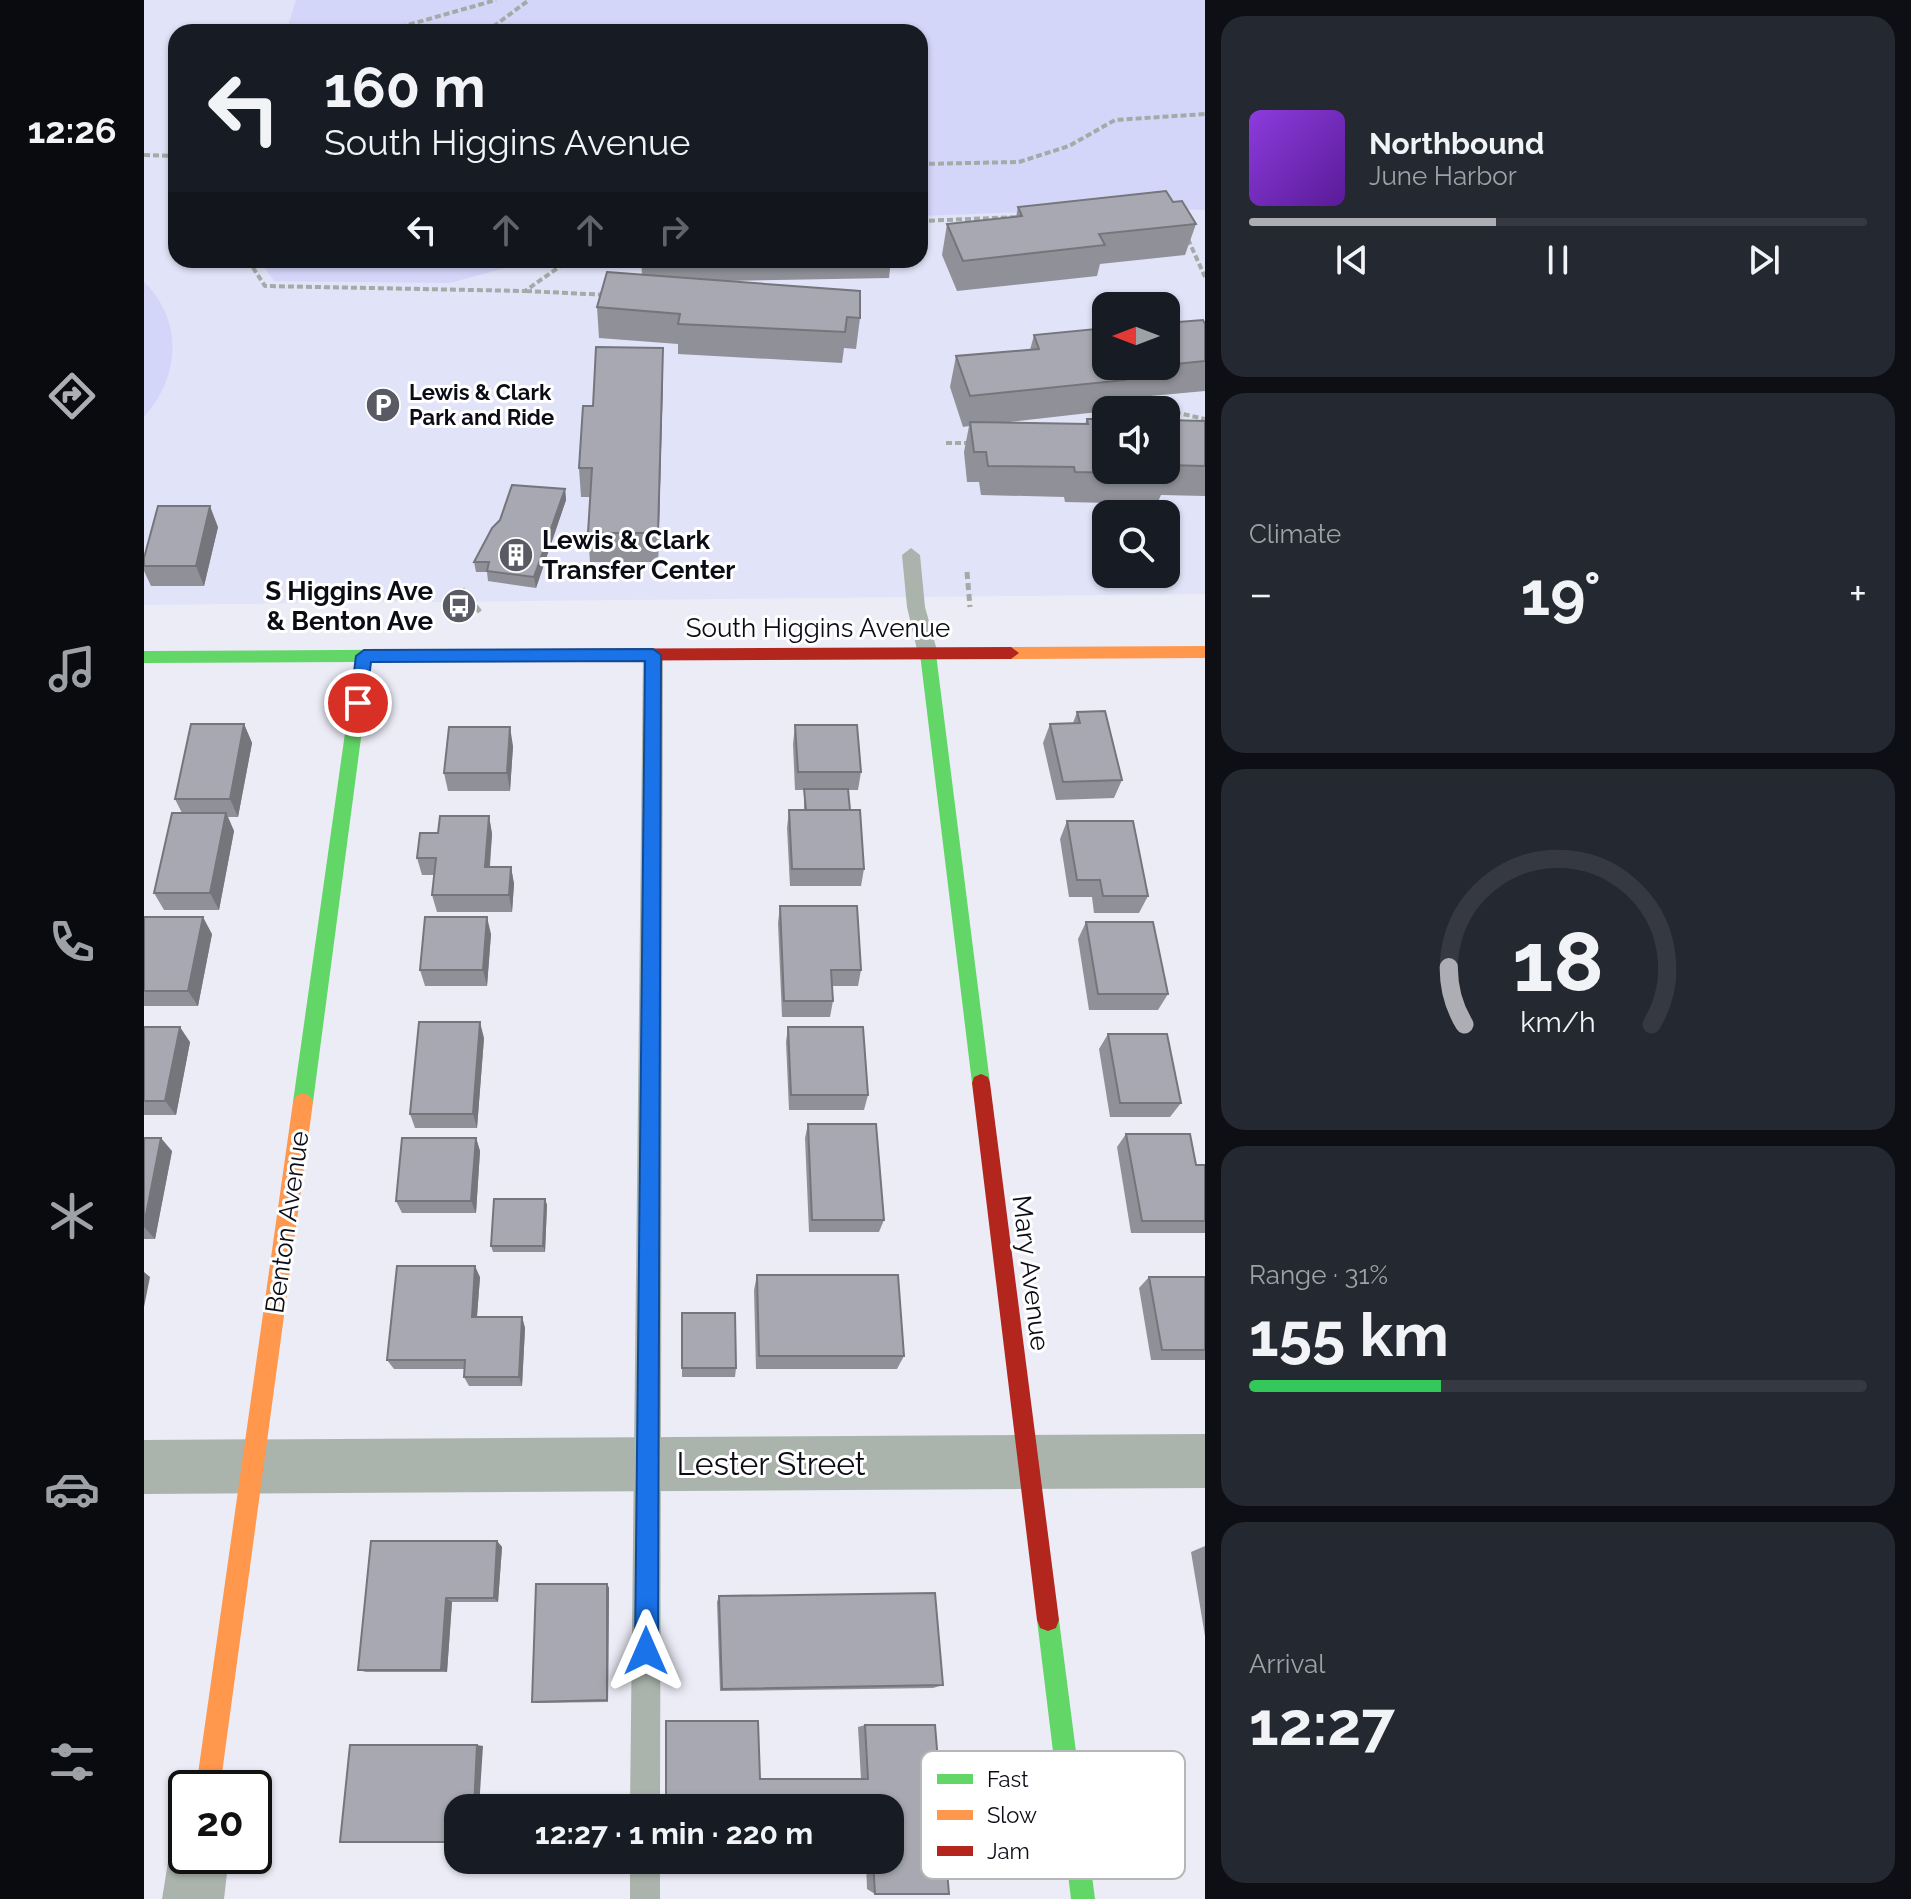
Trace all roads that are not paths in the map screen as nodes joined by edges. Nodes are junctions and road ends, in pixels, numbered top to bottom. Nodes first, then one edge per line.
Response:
1 (911, 555) dead end
2 (1205, 652) edge
3 (928, 654) junction
4 (653, 655) junction
5 (364, 656) junction
6 (144, 657) edge
7 (1205, 1461) edge
8 (647, 1464) junction
9 (1028, 1464) junction
10 (254, 1465) junction
11 (144, 1467) edge
12 (1064, 1751) edge
13 (211, 1770) edge
14 (645, 1794) edge
15 (196, 1874) edge
16 (645, 1874) edge
17 (1080, 1879) edge
18 (193, 1899) edge
19 (645, 1899) edge
20 (1083, 1899) edge

1 - 3 lane
2 - 3 street, South Higgins Avenue
3 - 4 street, South Higgins Avenue
3 - 9 street, Mary Avenue
4 - 5 street, South Higgins Avenue
4 - 8 lane
5 - 6 street, South Higgins Avenue
5 - 10 street, Benton Avenue
7 - 9 street, Lester Street
8 - 9 street, Lester Street
8 - 10 street, Lester Street
8 - 14 lane
9 - 12 street, Mary Avenue
10 - 11 street, Lester Street
10 - 13 street, Benton Avenue
15 - 18 street
16 - 19 lane
17 - 20 street, Mary Avenue

